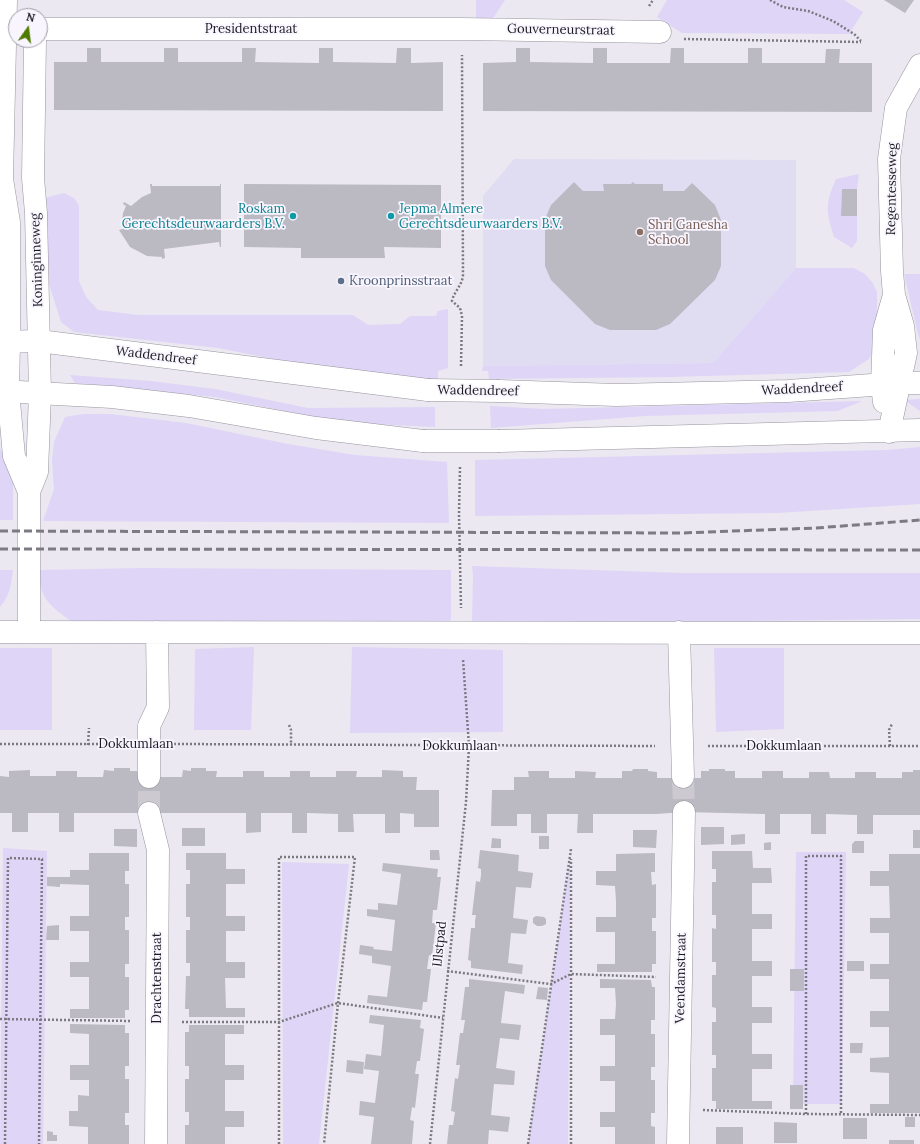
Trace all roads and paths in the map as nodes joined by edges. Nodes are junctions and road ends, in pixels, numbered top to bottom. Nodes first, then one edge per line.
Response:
1 (6, 0) edge
2 (770, 0) edge
3 (8, 12) edge
4 (48, 29) edge
5 (462, 29) joint
6 (660, 32) joint
7 (10, 48) edge
8 (35, 48) edge
9 (920, 65) edge
10 (33, 178) junction
11 (1, 179) edge
12 (39, 341) junction
13 (5, 342) edge
14 (901, 384) edge
15 (4, 391) edge
16 (40, 394) junction
17 (920, 430) edge
18 (889, 432) junction
19 (29, 492) junction
20 (29, 631) junction
21 (0, 632) edge
22 (157, 632) junction
23 (680, 632) junction
24 (920, 633) edge
25 (892, 724) dead end
26 (289, 725) dead end
27 (89, 728) dead end
28 (149, 735) junction
29 (0, 744) edge
30 (88, 744) junction
31 (291, 745) junction
32 (469, 746) junction
33 (682, 746) junction
34 (890, 746) junction
35 (920, 746) edge
36 (149, 777) tunnel mouth
37 (683, 777) tunnel mouth
38 (684, 812) tunnel mouth
39 (149, 813) tunnel mouth
40 (447, 971) junction
41 (571, 974) junction
42 (681, 978) junction
43 (551, 984) junction
44 (338, 1003) junction
45 (443, 1018) junction
46 (0, 1020) edge
47 (6, 1020) junction
48 (40, 1020) junction
49 (156, 1022) junction
50 (280, 1022) junction
51 (679, 1109) junction
52 (806, 1114) junction
53 (841, 1114) junction
54 (920, 1115) edge
55 (5, 1144) edge
56 (39, 1144) edge
57 (156, 1144) edge
58 (279, 1144) edge
59 (324, 1144) edge
60 (430, 1144) edge
61 (528, 1144) edge
62 (571, 1144) edge
63 (678, 1144) edge

1 - 3 street, Koninginneweg
2 - 6 path
4 - 5 street, Presidentstraat
5 - 6 street, Gouverneurstraat
7 - 11 street, Koninginneweg
8 - 10 street, Koninginneweg
9 - 14 street, Regentesseweg
10 - 11 street
10 - 12 street, Koninginneweg
11 - 13 street, Koninginneweg
12 - 13 street, Waddendreef
12 - 14 street, Waddendreef, bridge
12 - 16 street
13 - 15 street
14 - 18 street, Regentesseweg
15 - 16 street
15 - 19 street
16 - 18 street, bridge
16 - 19 street
17 - 18 street
19 - 20 street
20 - 21 street
20 - 22 street
22 - 23 street
22 - 28 street
23 - 24 street
23 - 33 street
25 - 34 path
26 - 31 path
27 - 30 path
28 - 30 path, Dokkumlaan
28 - 31 path, Dokkumlaan
28 - 36 street
29 - 30 path, Dokkumlaan
31 - 32 path, Dokkumlaan
32 - 33 path, Dokkumlaan
32 - 40 path, IJlstpad
33 - 34 path, Dokkumlaan
33 - 37 street
34 - 35 path, Dokkumlaan
38 - 42 street, Veendamstraat
39 - 49 street, Drachtenstraat
40 - 43 path
40 - 45 path, IJlstpad
41 - 42 path
41 - 43 path
41 - 43 path
41 - 62 path
42 - 51 street, Veendamstraat
43 - 61 path
44 - 45 path
44 - 50 path
44 - 50 path
44 - 59 path
45 - 60 path, IJlstpad
46 - 47 path
47 - 48 path
47 - 48 path
47 - 55 path
48 - 49 path
48 - 56 path
49 - 50 path
49 - 57 street, Drachtenstraat
50 - 58 path
51 - 52 path
51 - 63 street, Veendamstraat
52 - 53 path
52 - 53 path
53 - 54 path

